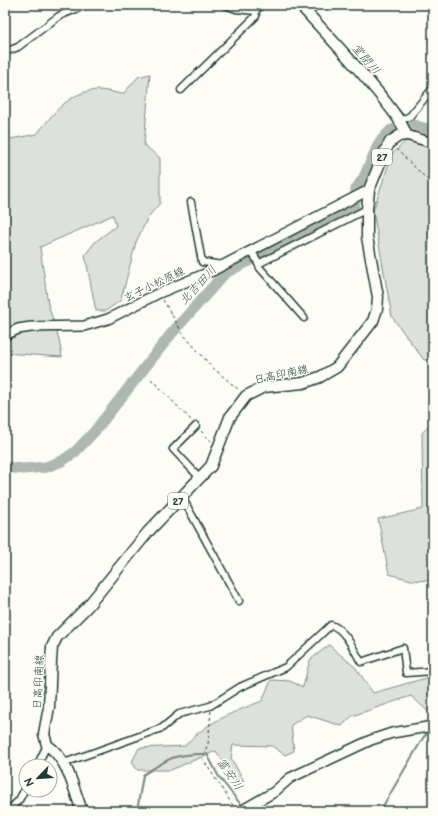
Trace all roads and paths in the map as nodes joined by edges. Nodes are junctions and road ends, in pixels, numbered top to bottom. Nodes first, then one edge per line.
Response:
1 (86, 5) edge
2 (225, 5) edge
3 (262, 5) edge
4 (300, 5) edge
5 (255, 11) junction
6 (5, 52) edge
7 (433, 88) edge
8 (181, 90) dead end
9 (400, 121) junction
10 (406, 134) junction
11 (390, 142) junction
12 (433, 143) edge
13 (430, 182) dead end
14 (364, 192) junction
15 (191, 202) dead end
16 (367, 208) junction
17 (252, 250) junction
18 (258, 264) junction
19 (223, 265) junction
20 (158, 293) junction
21 (304, 318) dead end
22 (5, 335) edge
23 (151, 379) dead end
24 (246, 396) junction
25 (196, 426) junction
26 (219, 449) junction
27 (200, 478) junction
28 (182, 497) junction
29 (239, 601) dead end
30 (433, 672) edge
31 (210, 706) junction
32 (433, 726) edge
33 (47, 745) junction
34 (41, 758) edge
35 (64, 763) junction
36 (20, 798) edge
37 (244, 809) edge
38 (8, 811) edge
39 (82, 811) edge
40 (236, 811) edge

1 - 6 street
2 - 5 street
3 - 5 street
4 - 9 main road
5 - 8 street
7 - 9 street
9 - 10 main road
10 - 11 main road, 27
10 - 12 main road
11 - 13 path
11 - 14 main road, 日高印南線 / 27
14 - 16 main road, 日高印南線 / 27
14 - 17 main road, 玄子小松原線
15 - 19 street
16 - 18 street
16 - 24 main road, 日高印南線 / 27
17 - 18 street
17 - 19 main road, 玄子小松原線
18 - 21 street
19 - 20 main road, 玄子小松原線
20 - 22 main road, 玄子小松原線
20 - 24 path
23 - 25 path
24 - 26 main road, 日高印南線 / 27
25 - 26 path
25 - 27 street
26 - 27 main road, 日高印南線 / 27
27 - 28 main road, 日高印南線 / 27
28 - 29 street
28 - 33 main road, 日高印南線 / 27
30 - 31 street
31 - 35 street
31 - 40 path
32 - 37 main road
33 - 34 street
33 - 35 main road
35 - 39 main road
36 - 38 street

